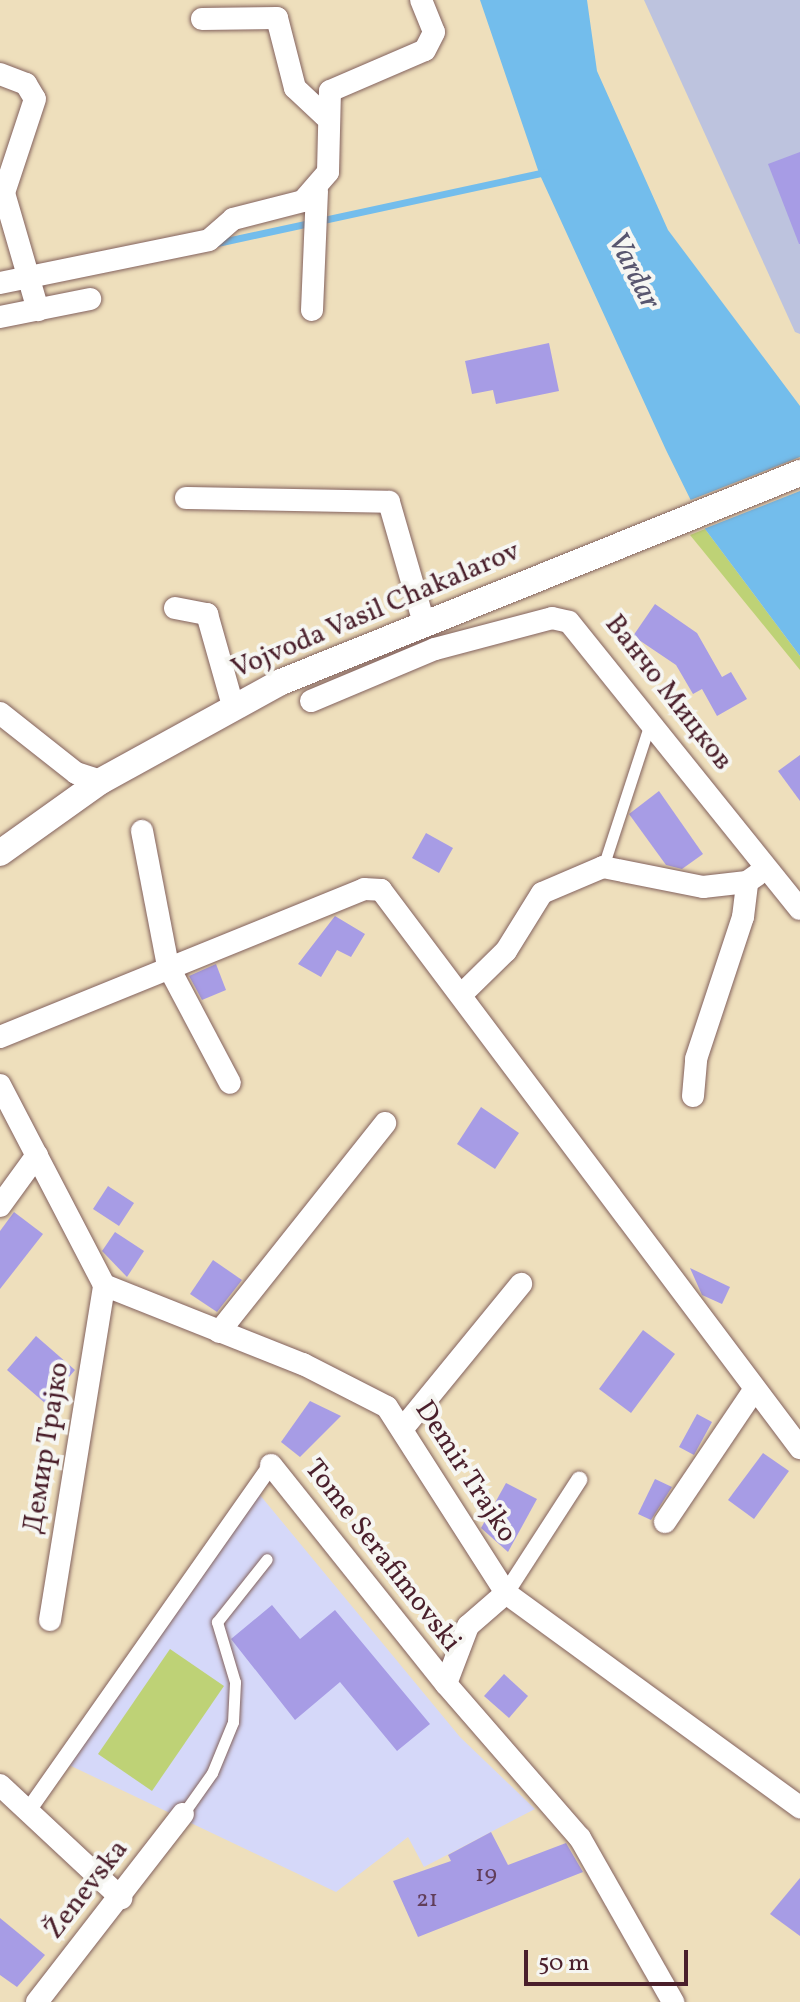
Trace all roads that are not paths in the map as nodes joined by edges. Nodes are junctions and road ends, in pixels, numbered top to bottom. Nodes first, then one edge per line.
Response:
1 (421, 0) edge
2 (202, 19) dead end
3 (0, 74) edge
4 (326, 117) junction
5 (317, 191) junction
6 (31, 275) junction
7 (0, 283) edge
8 (90, 299) dead end
9 (38, 310) junction
10 (312, 310) dead end
11 (0, 317) edge
12 (800, 473) edge
13 (186, 498) dead end
14 (175, 608) dead end
15 (424, 623) junction
16 (311, 701) dead end
17 (233, 706) junction
18 (0, 713) edge
19 (652, 718) junction
20 (101, 781) junction
21 (142, 831) dead end
22 (0, 853) edge
23 (603, 867) junction
24 (766, 869) junction
25 (747, 882) junction
26 (800, 909) edge
27 (168, 966) junction
28 (461, 995) junction
29 (0, 1037) edge
30 (230, 1083) dead end
31 (0, 1085) edge
32 (693, 1096) dead end
33 (385, 1123) dead end
34 (37, 1155) junction
35 (0, 1206) edge
36 (521, 1284) dead end
37 (104, 1285) junction
38 (219, 1332) junction
39 (754, 1390) junction
40 (404, 1427) junction
41 (800, 1448) edge
42 (271, 1465) joint
43 (579, 1480) dead end
44 (665, 1522) dead end
45 (267, 1559) dead end
46 (506, 1593) junction
47 (50, 1620) dead end
48 (446, 1684) junction
49 (0, 1785) edge
50 (800, 1807) edge
51 (30, 1808) junction
52 (183, 1814) joint
53 (121, 1898) junction
54 (37, 2002) edge
55 (673, 2002) edge

1 - 4 street
2 - 4 street
3 - 6 street
4 - 5 street
5 - 6 street
5 - 10 street
6 - 7 street
6 - 9 street
8 - 9 street
9 - 11 street
12 - 15 street, Vojvoda Vasil Chakalarov
13 - 15 street
14 - 17 street
15 - 17 street, Vojvoda Vasil Chakalarov
16 - 19 street, Ванчо Мицков
17 - 20 street, Vojvoda Vasil Chakalarov
18 - 20 street
19 - 23 lane
19 - 24 street, Ванчо Мицков
20 - 22 street, Vojvoda Vasil Chakalarov
21 - 27 street
23 - 25 street
23 - 28 street
24 - 25 street
24 - 26 street, Ванчо Мицков
25 - 32 street
27 - 28 street
27 - 29 street
27 - 30 street
28 - 39 street
31 - 34 street
33 - 38 street
34 - 35 street
34 - 37 street
36 - 40 street
37 - 38 street, Demir Trajko
37 - 47 street, Демир Трајко
38 - 40 street, Demir Trajko
39 - 41 street
39 - 44 street
40 - 46 street, Demir Trajko
42 - 48 street, Tome Serafimovski
42 - 51 street
43 - 46 street
45 - 52 lane
46 - 48 street, Tome Serafimovski
46 - 50 street, Demir Trajko
48 - 55 street, Tome Serafimovski
49 - 51 street
51 - 53 street
52 - 53 street, Ženevska
53 - 54 street, Ženevska

